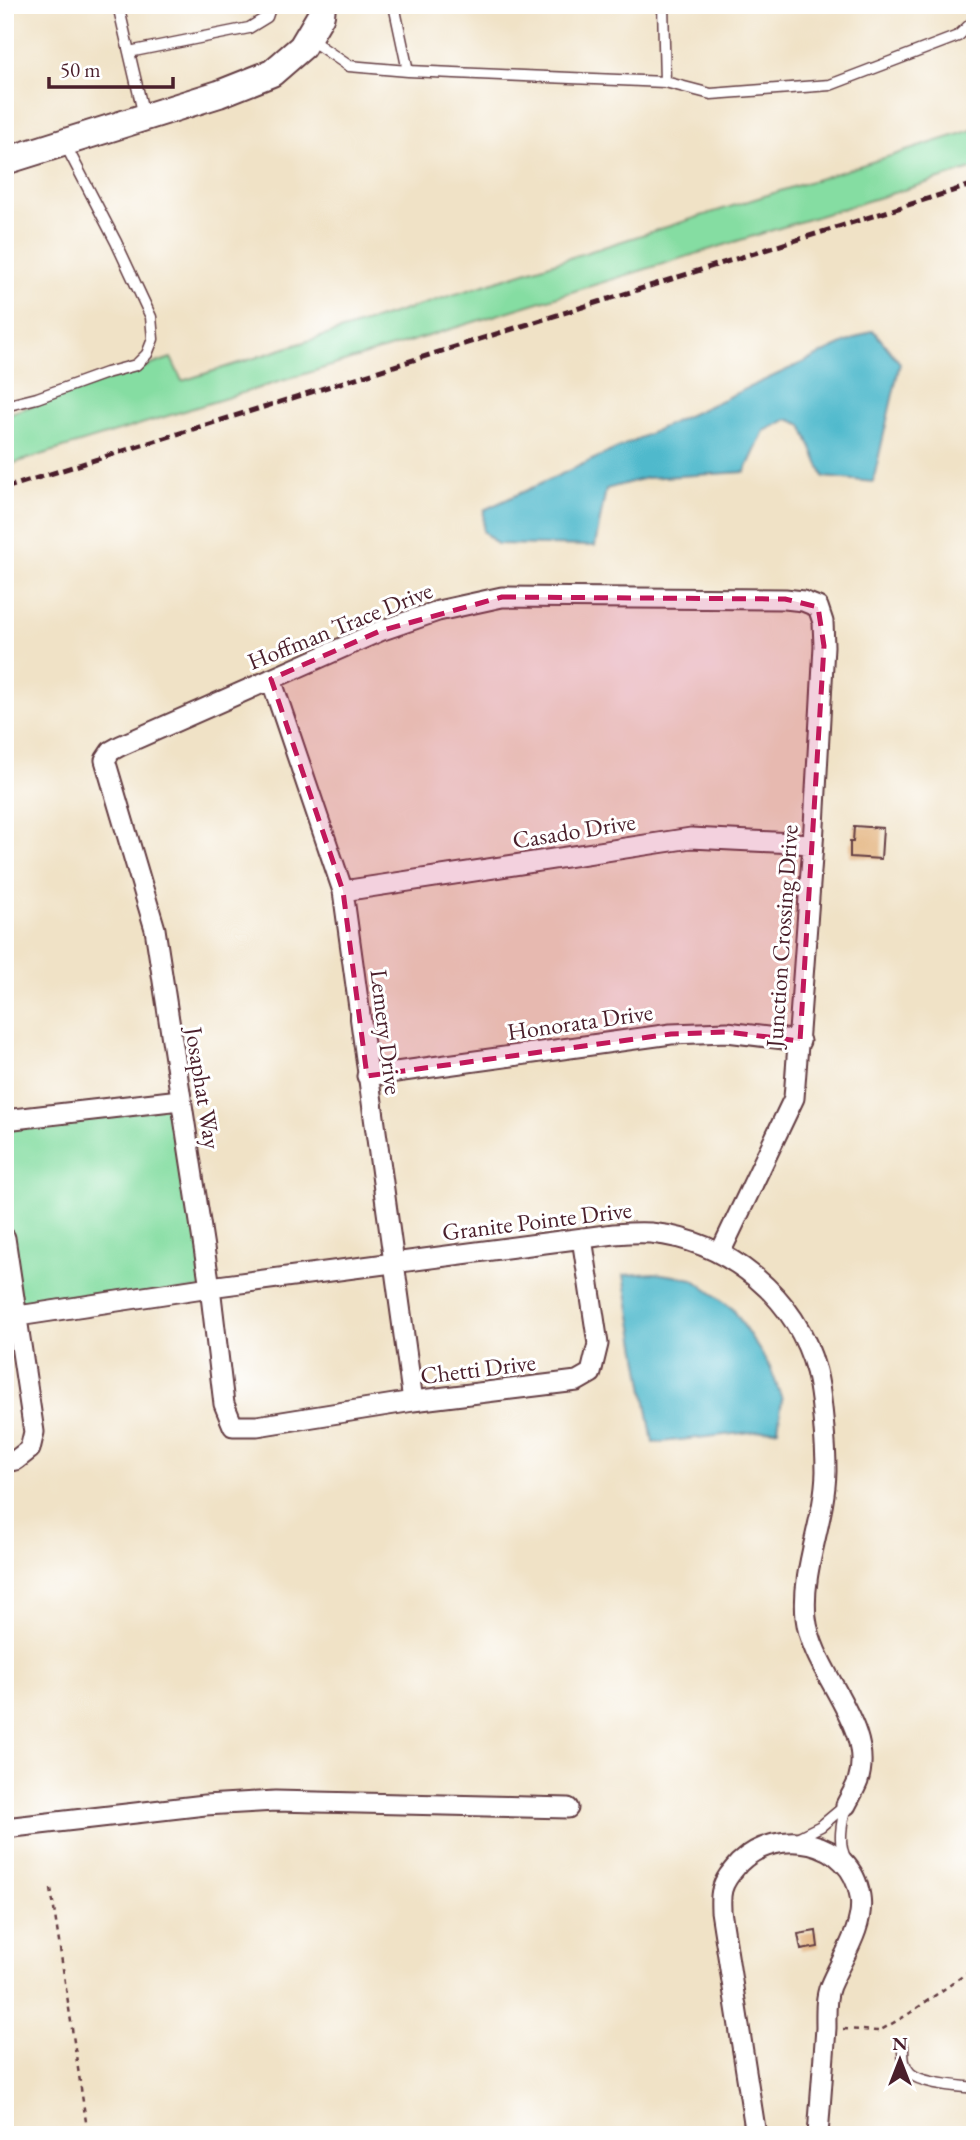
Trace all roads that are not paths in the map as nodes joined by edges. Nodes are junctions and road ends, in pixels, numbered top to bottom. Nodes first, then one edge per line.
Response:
1 (118, 5) edge
2 (271, 5) edge
3 (322, 5) edge
4 (394, 5) edge
5 (663, 5) edge
6 (975, 20) edge
7 (307, 38) junction
8 (129, 52) junction
9 (408, 71) junction
10 (665, 82) junction
11 (144, 117) junction
12 (64, 142) junction
13 (5, 160) edge
14 (5, 407) edge
15 (818, 607) joint
16 (271, 680) junction
17 (106, 760) joint
18 (813, 844) junction
19 (344, 891) junction
20 (800, 1041) junction
21 (367, 1076) junction
22 (180, 1100) junction
23 (5, 1119) edge
24 (5, 1238) edge
25 (582, 1238) junction
26 (720, 1253) junction
27 (394, 1264) junction
28 (210, 1287) junction
29 (11, 1317) edge
30 (413, 1401) junction
31 (233, 1426) joint
32 (5, 1462) edge
33 (846, 1805) junction
34 (568, 1808) dead end
35 (5, 1828) edge
36 (792, 1841) junction
37 (852, 1871) junction
38 (903, 2047) dead end
39 (975, 2088) edge
40 (756, 2135) edge
41 (818, 2135) edge

1 - 8 lane
2 - 8 lane
3 - 7 street
4 - 9 lane
5 - 10 lane
6 - 10 lane
7 - 9 lane
7 - 11 street
8 - 11 lane
9 - 10 lane
11 - 12 street
12 - 13 street
12 - 14 lane
15 - 16 street, Hoffman Trace Drive
15 - 18 street, Junction Crossing Drive
16 - 17 street, Hoffman Trace Drive
16 - 19 street, Lemery Drive
17 - 22 street, Josaphat Way
18 - 19 street, Casado Drive
18 - 20 street, Junction Crossing Drive
19 - 21 street, Lemery Drive
20 - 21 street, Honorata Drive
20 - 26 street, Junction Crossing Drive
21 - 27 street, Lemery Drive
22 - 23 street
22 - 28 street, Josaphat Way
24 - 29 street
25 - 26 street, Granite Pointe Drive
25 - 27 street, Granite Pointe Drive
25 - 30 street, Chetti Drive
26 - 33 street, Granite Pointe Drive
27 - 28 street, Granite Pointe Drive
27 - 30 street, Lemery Drive
28 - 29 street, Granite Pointe Drive
28 - 31 street, Josaphat Way
29 - 32 street
30 - 31 street, Chetti Drive
33 - 36 lane
33 - 37 lane
34 - 35 street
36 - 37 street
36 - 40 street
37 - 41 street
38 - 39 lane

